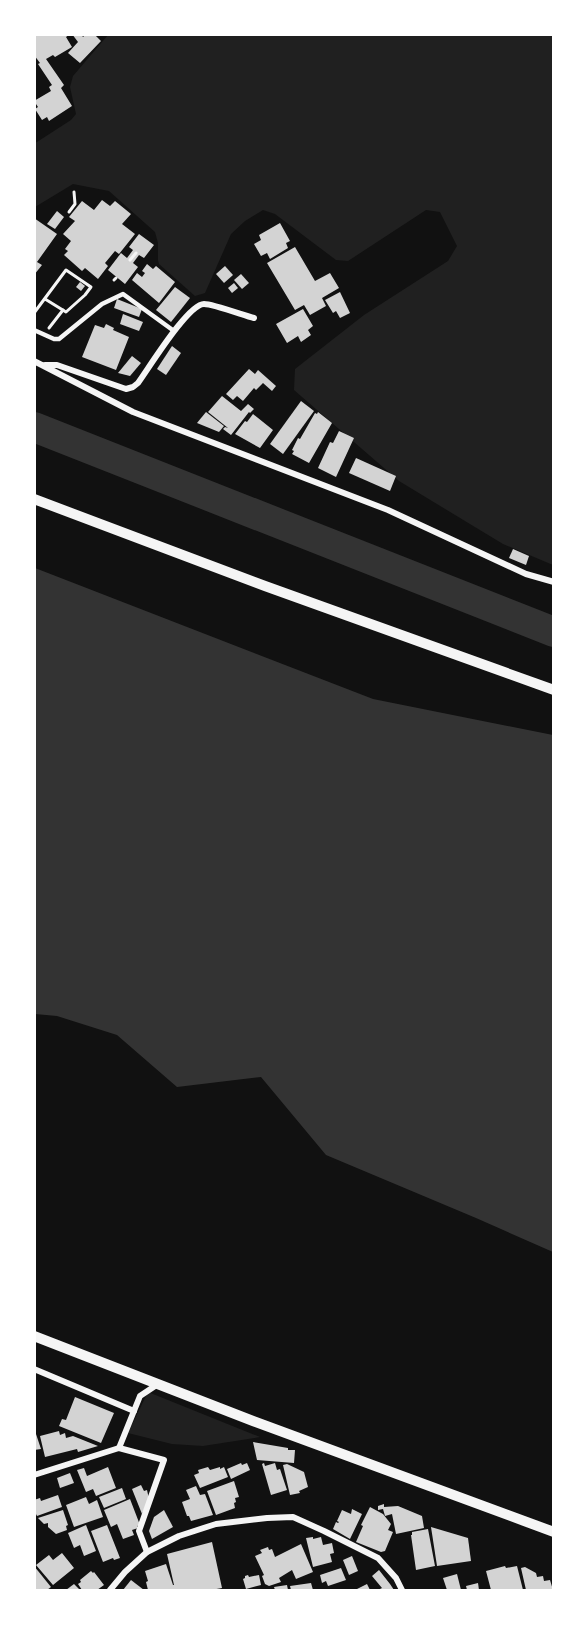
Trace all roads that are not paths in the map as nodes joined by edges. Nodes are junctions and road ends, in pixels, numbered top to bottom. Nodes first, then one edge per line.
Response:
1 (254, 318) dead end
2 (34, 330) edge
3 (174, 331) junction
4 (34, 361) edge
5 (42, 365) junction
6 (34, 499) edge
7 (554, 582) edge
8 (554, 690) edge
9 (34, 1336) edge
10 (34, 1369) edge
11 (158, 1384) junction
12 (134, 1412) junction
13 (119, 1448) junction
14 (34, 1475) edge
15 (554, 1532) edge
16 (147, 1552) junction
17 (110, 1590) edge
18 (402, 1590) edge

1 - 3 street
2 - 3 lane
3 - 5 street
4 - 5 street
5 - 7 street
6 - 8 street
9 - 11 street
10 - 12 street
11 - 12 street
11 - 15 street
12 - 13 street
13 - 14 street
13 - 16 street
16 - 17 street
16 - 18 street

